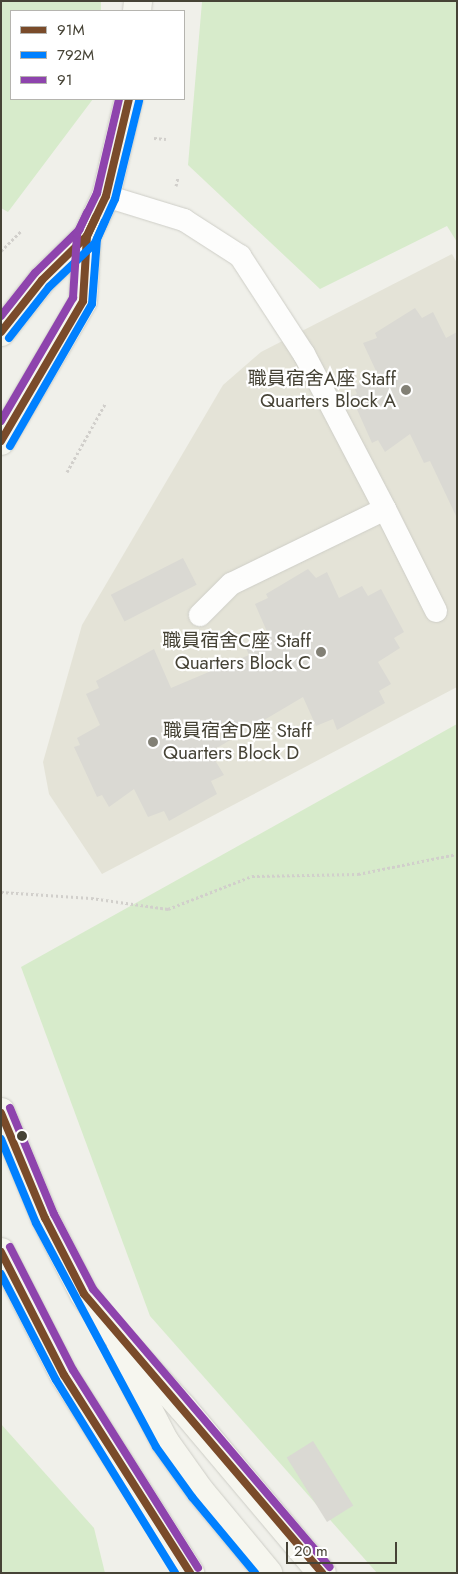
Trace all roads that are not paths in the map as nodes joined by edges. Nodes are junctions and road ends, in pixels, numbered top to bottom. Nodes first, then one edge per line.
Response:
1 (129, 100) edge
2 (106, 196) junction
3 (87, 236) junction
4 (1, 332) edge
5 (1, 441) edge
6 (385, 509) junction
7 (436, 611) dead end
8 (200, 615) dead end
9 (1, 1112) edge
10 (1, 1252) edge
11 (102, 1320) junction
12 (185, 1568) edge
13 (268, 1573) edge
14 (322, 1573) edge

1 - 2 main road
2 - 3 main road
2 - 6 lane
3 - 4 main road
3 - 5 main road
6 - 7 lane
6 - 8 lane
9 - 11 main road
10 - 12 main road
11 - 13 main road
11 - 14 main road

